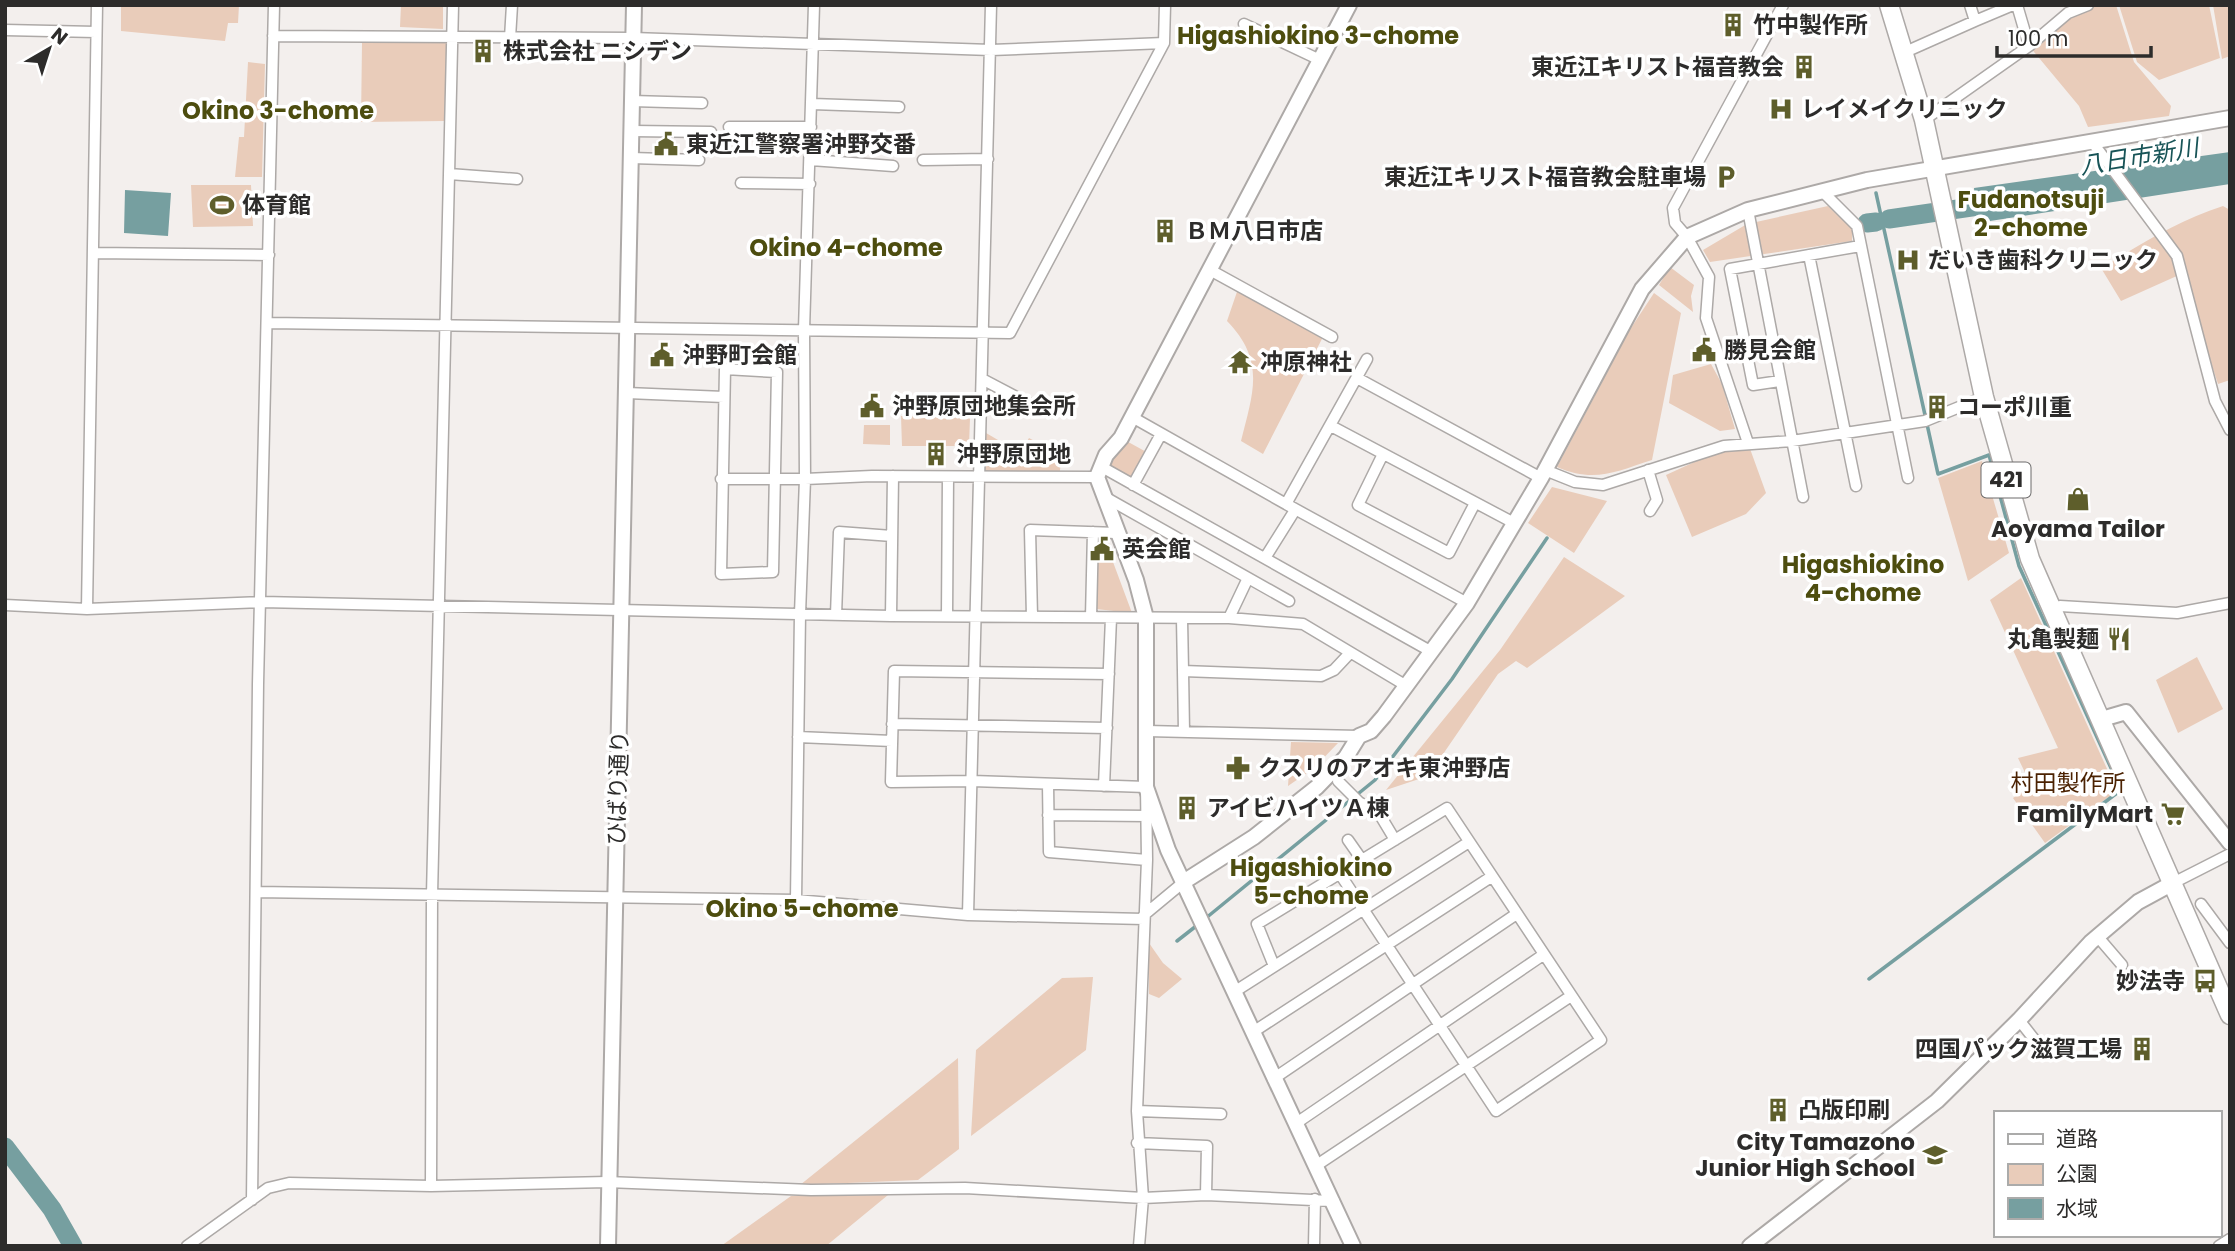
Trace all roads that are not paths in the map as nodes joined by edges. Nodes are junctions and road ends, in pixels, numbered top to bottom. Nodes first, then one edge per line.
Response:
1 (97, 5) edge
2 (274, 5) edge
3 (453, 5) edge
4 (512, 5) edge
5 (634, 5) edge
6 (814, 5) edge
7 (991, 5) edge
8 (1165, 5) edge
9 (1349, 5) edge
10 (1783, 5) edge
11 (1889, 5) edge
12 (1970, 5) edge
13 (2015, 5) edge
14 (2088, 5) edge
15 (2066, 9) edge
16 (1975, 20) junction
17 (1244, 24) dead end
18 (5, 30) edge
19 (96, 32) junction
20 (273, 36) junction
21 (452, 37) junction
22 (510, 37) junction
23 (634, 38) junction
24 (1164, 43) junction
25 (814, 44) junction
26 (2029, 47) junction
27 (991, 50) junction
28 (1903, 53) junction
29 (1320, 60) junction
30 (632, 101) junction
31 (702, 103) dead end
32 (812, 104) junction
33 (899, 107) dead end
34 (2230, 118) edge
35 (1924, 120) junction
36 (729, 127) dead end
37 (811, 127) junction
38 (632, 131) junction
39 (711, 132) dead end
40 (2093, 143) junction
41 (631, 158) junction
42 (988, 159) junction
43 (699, 160) dead end
44 (811, 160) junction
45 (923, 160) dead end
46 (892, 166) dead end
47 (1933, 168) junction
48 (449, 174) junction
49 (517, 179) dead end
50 (741, 183) dead end
51 (810, 184) junction
52 (1822, 191) junction
53 (1748, 210) junction
54 (1687, 237) junction
55 (1860, 246) junction
56 (93, 253) junction
57 (269, 255) junction
58 (1809, 255) junction
59 (1757, 264) junction
60 (1210, 270) junction
61 (268, 323) junction
62 (446, 328) junction
63 (628, 330) junction
64 (804, 330) junction
65 (982, 332) junction
66 (1332, 337) dead end
67 (1367, 359) dead end
68 (1357, 378) junction
69 (982, 379) junction
70 (1780, 381) junction
71 (627, 393) junction
72 (724, 397) junction
73 (1984, 397) junction
74 (1041, 410) dead end
75 (1132, 417) junction
76 (1899, 425) junction
77 (1331, 426) junction
78 (2230, 430) edge
79 (1845, 433) junction
80 (1161, 434) junction
81 (1792, 441) junction
82 (1748, 443) junction
83 (1383, 454) junction
84 (1648, 470) junction
85 (1099, 472) junction
86 (1543, 474) junction
87 (893, 476) junction
88 (980, 476) junction
89 (948, 477) junction
90 (1908, 478) dead end
91 (721, 479) junction
92 (775, 479) junction
93 (805, 479) junction
94 (1133, 485) junction
95 (1856, 486) dead end
96 (1103, 496) junction
97 (1803, 498) dead end
98 (1475, 503) junction
99 (1291, 507) junction
100 (1650, 511) dead end
101 (1514, 523) junction
102 (1093, 532) junction
103 (1117, 533) junction
104 (892, 536) junction
105 (1265, 558) junction
106 (1248, 578) junction
107 (1289, 601) dead end
108 (262, 602) junction
109 (1467, 603) junction
110 (2230, 603) edge
111 (5, 605) edge
112 (440, 607) junction
113 (87, 609) junction
114 (622, 610) junction
115 (2054, 613) junction
116 (800, 614) junction
117 (836, 615) junction
118 (891, 616) junction
119 (947, 616) junction
120 (976, 617) junction
121 (1032, 617) junction
122 (1091, 617) junction
123 (1111, 618) junction
124 (1146, 618) junction
125 (1229, 618) junction
126 (1182, 619) junction
127 (1432, 652) junction
128 (1350, 653) junction
129 (1183, 671) junction
130 (974, 672) junction
131 (1109, 674) junction
132 (1405, 685) junction
133 (2102, 719) junction
134 (892, 724) junction
135 (973, 726) junction
136 (1107, 728) junction
137 (1147, 731) junction
138 (1184, 732) junction
139 (1359, 736) junction
140 (798, 737) junction
141 (892, 741) junction
142 (972, 780) junction
143 (1338, 781) dead end
144 (1048, 783) junction
145 (1104, 786) junction
146 (1146, 787) junction
147 (1048, 815) junction
148 (1147, 816) junction
149 (1348, 840) dead end
150 (1395, 840) junction
151 (1469, 842) junction
152 (2230, 843) edge
153 (2230, 854) edge
154 (1147, 860) junction
155 (1362, 860) junction
156 (1340, 874) junction
157 (1491, 877) junction
158 (1185, 881) junction
159 (2173, 883) junction
160 (256, 892) junction
161 (432, 895) junction
162 (614, 895) junction
163 (796, 900) junction
164 (2201, 904) dead end
165 (1363, 909) junction
166 (968, 915) junction
167 (1515, 915) junction
168 (1144, 917) junction
169 (2098, 936) junction
170 (2230, 943) edge
171 (1387, 946) junction
172 (1543, 955) junction
173 (2122, 965) dead end
174 (1274, 966) junction
175 (1413, 984) junction
176 (1234, 992) junction
177 (1571, 996) junction
178 (2228, 1005) edge
179 (2019, 1020) junction
180 (1440, 1026) junction
181 (1253, 1032) junction
182 (2034, 1039) dead end
183 (1467, 1066) junction
184 (1273, 1079) junction
185 (1137, 1111) junction
186 (1222, 1115) dead end
187 (1295, 1124) junction
188 (1137, 1143) junction
189 (1317, 1166) junction
190 (607, 1182) junction
191 (431, 1186) junction
192 (1206, 1195) junction
193 (1143, 1198) junction
194 (1315, 1199) junction
195 (252, 1200) junction
196 (1334, 1201) junction
197 (2230, 1239) edge
198 (187, 1246) edge
199 (608, 1246) edge
200 (1139, 1246) edge
201 (1314, 1246) edge
202 (1353, 1246) edge
203 (1750, 1246) edge
204 (2219, 1246) edge

1 - 19 street
2 - 20 street
3 - 21 street
4 - 22 street
5 - 23 street
6 - 25 street
7 - 27 street
8 - 24 street
9 - 29 street
10 - 54 street
11 - 28 highway, 421
12 - 16 street
13 - 16 street
13 - 26 street
14 - 15 street
15 - 26 street
16 - 28 street
17 - 29 street
18 - 19 street
19 - 56 street
20 - 21 street
20 - 57 street
21 - 22 street
21 - 48 street
22 - 23 street
23 - 25 street
23 - 30 street, ひばり通り
24 - 27 street
24 - 65 street
25 - 27 street
25 - 32 street
26 - 35 street
27 - 42 street
28 - 35 highway, 421
29 - 60 street
30 - 31 street
30 - 38 street, ひばり通り
32 - 33 street
32 - 37 street
34 - 40 street
35 - 47 highway, 421
36 - 37 street
37 - 44 street
38 - 39 street
38 - 41 street, ひばり通り
40 - 47 street
40 - 78 street
41 - 43 street
41 - 63 street, ひばり通り
42 - 45 street
42 - 65 street
44 - 46 street
44 - 51 street
47 - 52 street
47 - 73 highway, 421
48 - 49 street
48 - 62 street
50 - 51 street
51 - 64 street
52 - 53 street
52 - 55 street
53 - 54 street
53 - 59 street
54 - 82 street
54 - 86 street
55 - 58 street
55 - 76 street
56 - 57 street
56 - 113 street
57 - 61 street
58 - 59 street
58 - 79 street
59 - 70 street
59 - 70 street
60 - 66 street
60 - 75 street
61 - 62 street
61 - 108 street
62 - 63 street
62 - 112 street
63 - 64 street
63 - 71 street, ひばり通り
64 - 65 street
64 - 93 street
65 - 69 street
67 - 68 street
68 - 77 street
68 - 86 street
69 - 74 street
69 - 88 street
70 - 81 street
71 - 72 street
71 - 114 street, ひばり通り
72 - 91 street
72 - 92 street
73 - 76 street
73 - 115 highway, 421
75 - 80 street
75 - 85 street
76 - 79 street
76 - 90 street
77 - 83 street
77 - 99 street
79 - 81 street
79 - 95 street
80 - 94 street
80 - 99 street
81 - 82 street
81 - 97 street
82 - 84 street
83 - 98 street
83 - 98 street
84 - 86 street
84 - 100 street
85 - 88 street
85 - 94 street
85 - 96 street
86 - 101 street
87 - 89 street
87 - 93 street
87 - 104 street
88 - 89 street
88 - 120 street
89 - 119 street
91 - 92 street
91 - 92 street
92 - 93 street
93 - 116 street
94 - 105 street
96 - 103 street
96 - 106 street
98 - 101 street
99 - 105 street
99 - 109 street
101 - 109 street
102 - 103 street
102 - 121 street
102 - 122 street
103 - 124 street
104 - 117 street
104 - 118 street
105 - 127 street
106 - 107 street
106 - 125 street
108 - 112 street
108 - 113 street
108 - 160 street
109 - 127 street
110 - 115 street
111 - 113 street
112 - 114 street
112 - 161 street
114 - 116 street
114 - 162 street, ひばり通り
115 - 133 highway, 421
116 - 117 street
116 - 140 street
117 - 118 street
118 - 119 street
119 - 120 street
120 - 121 street
120 - 130 street
121 - 122 street
122 - 123 street
123 - 124 street
123 - 131 street
124 - 126 street
124 - 137 street
125 - 126 street
125 - 128 street
126 - 129 street
127 - 132 street
128 - 129 street
128 - 132 street
129 - 138 street
130 - 131 street
130 - 134 street
130 - 135 street
131 - 136 street
132 - 139 street
133 - 152 street
133 - 159 highway, 421
134 - 135 street
134 - 141 street
135 - 136 street
135 - 142 street
136 - 145 street
137 - 138 street
137 - 146 street
138 - 139 street
139 - 158 street
140 - 141 street
140 - 163 street
141 - 142 street
142 - 144 street
142 - 166 street
143 - 150 street
144 - 145 street
144 - 147 street
145 - 146 street
146 - 148 street
146 - 158 street
147 - 148 street
147 - 154 street
148 - 154 street
149 - 155 street
150 - 151 street
150 - 155 street
151 - 157 street
151 - 165 street
153 - 159 street
154 - 168 street
155 - 156 street
156 - 165 street
156 - 174 street
157 - 167 street
157 - 171 street
158 - 168 street
158 - 176 street
159 - 169 street
159 - 178 highway, 421
160 - 161 street
160 - 195 street
161 - 162 street
161 - 191 street
162 - 163 street
162 - 190 street, ひばり通り
163 - 166 street
164 - 170 street
165 - 171 street
165 - 174 street
166 - 168 street
167 - 172 street
167 - 175 street
168 - 185 street
169 - 173 street
169 - 179 street
171 - 175 street
171 - 181 street
172 - 177 street
172 - 180 street
174 - 176 street
175 - 180 street
175 - 184 street
176 - 181 street
177 - 183 street
177 - 183 street
179 - 182 street
179 - 203 street
180 - 183 street
180 - 187 street
181 - 184 street
183 - 189 street
184 - 187 street
185 - 186 street
185 - 188 street
187 - 189 street
188 - 192 street
188 - 193 street
189 - 196 street
190 - 191 street
190 - 193 street
190 - 199 street, ひばり通り
191 - 195 street
192 - 193 street
192 - 194 street
193 - 200 street
194 - 196 street
194 - 201 street
195 - 198 street
196 - 202 street
197 - 204 street

